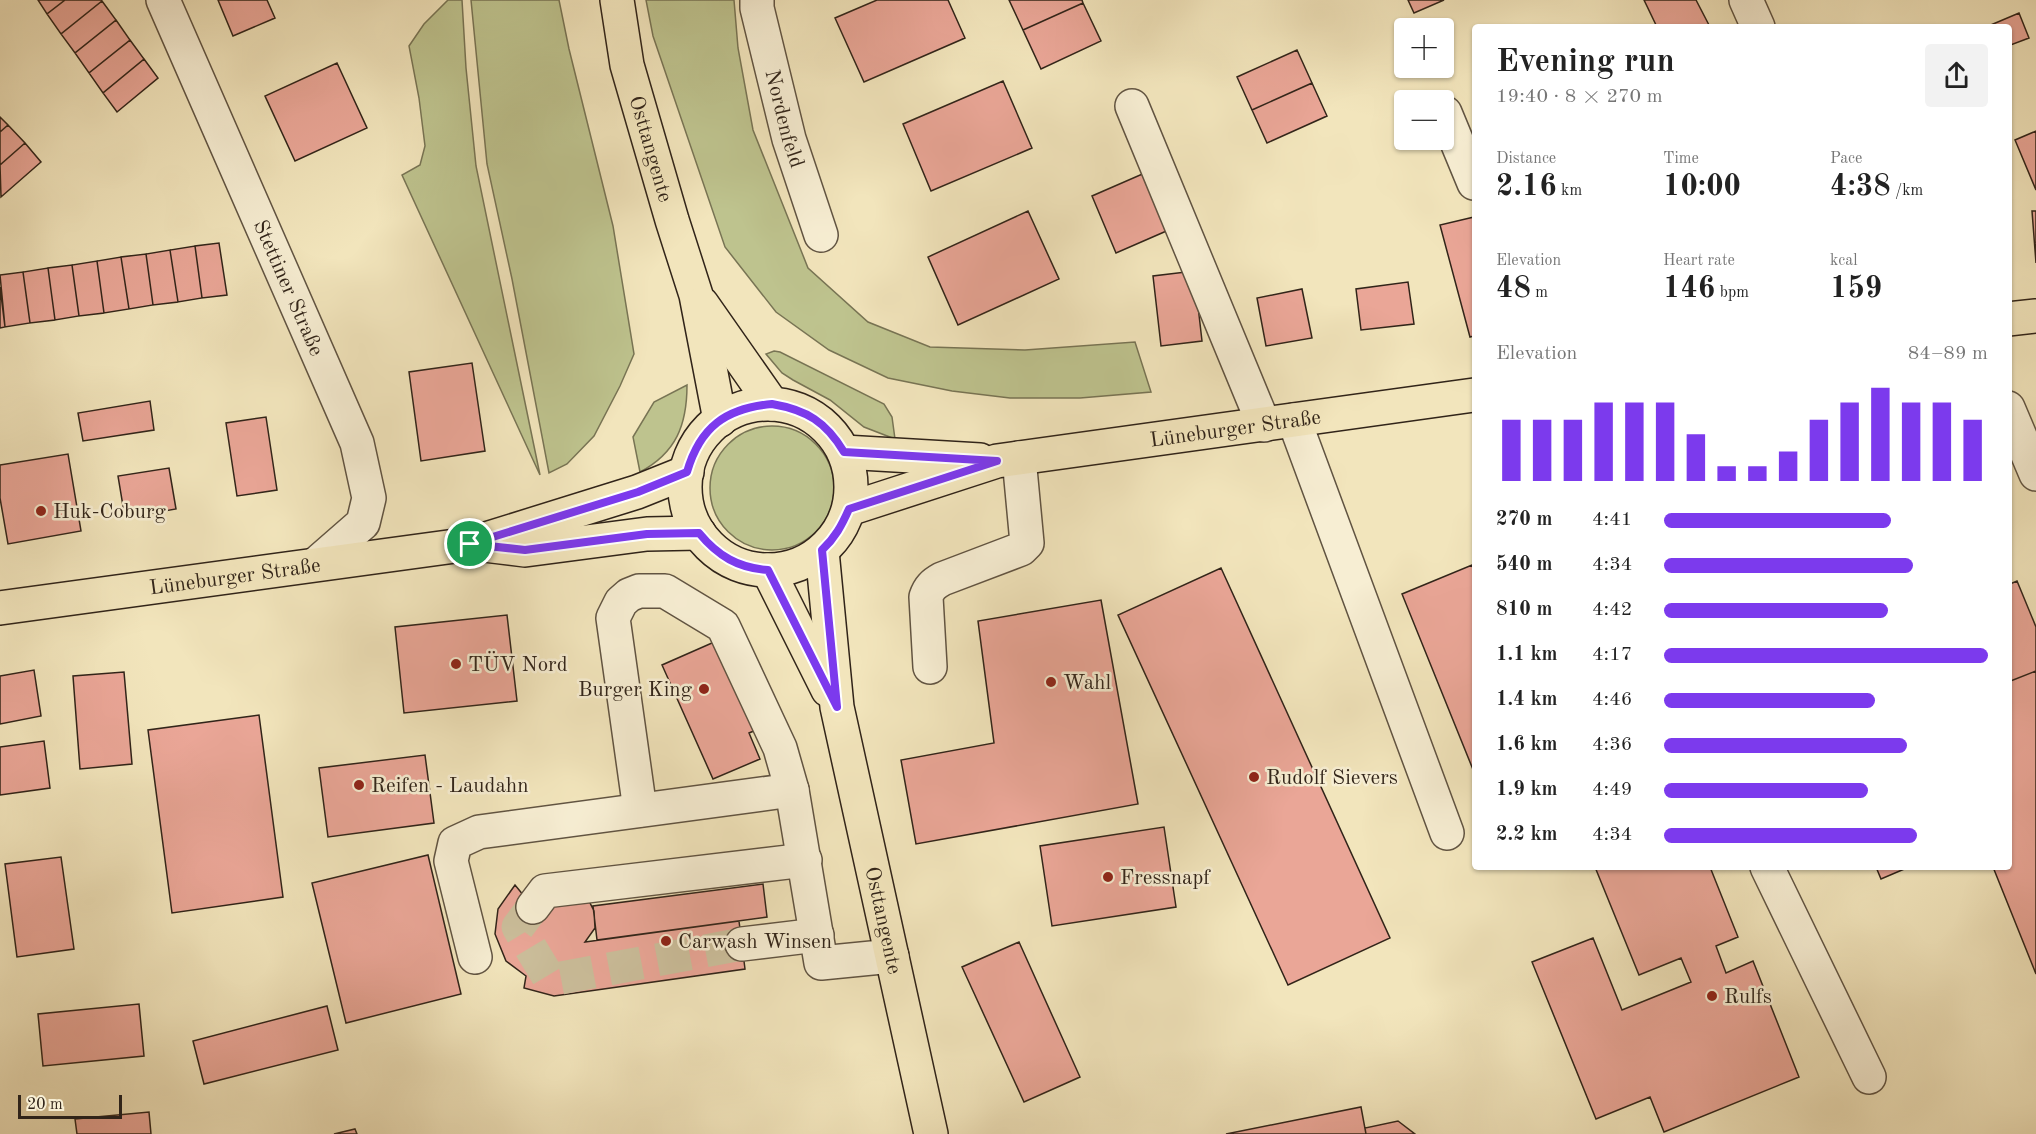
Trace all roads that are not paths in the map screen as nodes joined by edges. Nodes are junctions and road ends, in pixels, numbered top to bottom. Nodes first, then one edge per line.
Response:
1 (163, 0) edge
2 (617, 0) edge
3 (757, 0) edge
4 (1746, 0) edge
5 (1757, 24) edge
6 (1132, 106) dead end
7 (1454, 135) edge
8 (1472, 178) edge
9 (821, 235) dead end
10 (696, 295) junction
11 (2036, 316) edge
12 (2012, 319) edge
13 (1472, 395) edge
14 (772, 404) junction
15 (2012, 417) edge
16 (720, 420) junction
17 (1279, 422) junction
18 (844, 452) junction
19 (1008, 460) junction
20 (687, 472) junction
21 (2036, 474) edge
22 (849, 509) junction
23 (699, 533) junction
24 (470, 544) junction
25 (822, 550) junction
26 (316, 564) junction
27 (768, 570) junction
28 (0, 608) edge
29 (930, 667) dead end
30 (837, 707) junction
31 (792, 790) junction
32 (640, 810) junction
33 (1447, 833) dead end
34 (805, 860) junction
35 (1768, 870) edge
36 (533, 907) tunnel mouth
37 (817, 935) junction
38 (742, 945) tunnel mouth
39 (892, 956) junction
40 (475, 957) dead end
41 (1869, 1077) dead end
42 (931, 1134) edge

1 - 26 street, Stettiner Straße
2 - 10 main road, Osttangente
3 - 9 street, Nordenfeld
4 - 5 street
6 - 17 street
7 - 8 street
10 - 14 main road, Osttangente
10 - 16 main road, Osttangente
11 - 12 main road
13 - 17 main road, Lüneburger Straße
14 - 16 main road
14 - 18 main road
15 - 21 street
16 - 20 main road
17 - 19 main road, Lüneburger Straße
17 - 33 street
18 - 19 main road, Lüneburger Straße
18 - 22 main road
19 - 22 main road, Lüneburger Straße
19 - 29 street
20 - 23 main road
20 - 24 main road, Lüneburger Straße
22 - 25 main road
23 - 24 main road, Lüneburger Straße
23 - 27 main road
24 - 26 main road, Lüneburger Straße
25 - 27 main road
25 - 30 main road, Osttangente
26 - 28 main road, Lüneburger Straße
27 - 30 main road, Osttangente
30 - 39 main road, Osttangente
31 - 32 street
31 - 32 street
31 - 34 street
32 - 40 street
34 - 36 street
34 - 37 street
35 - 41 street
37 - 38 street
37 - 39 street
39 - 42 main road, Osttangente

